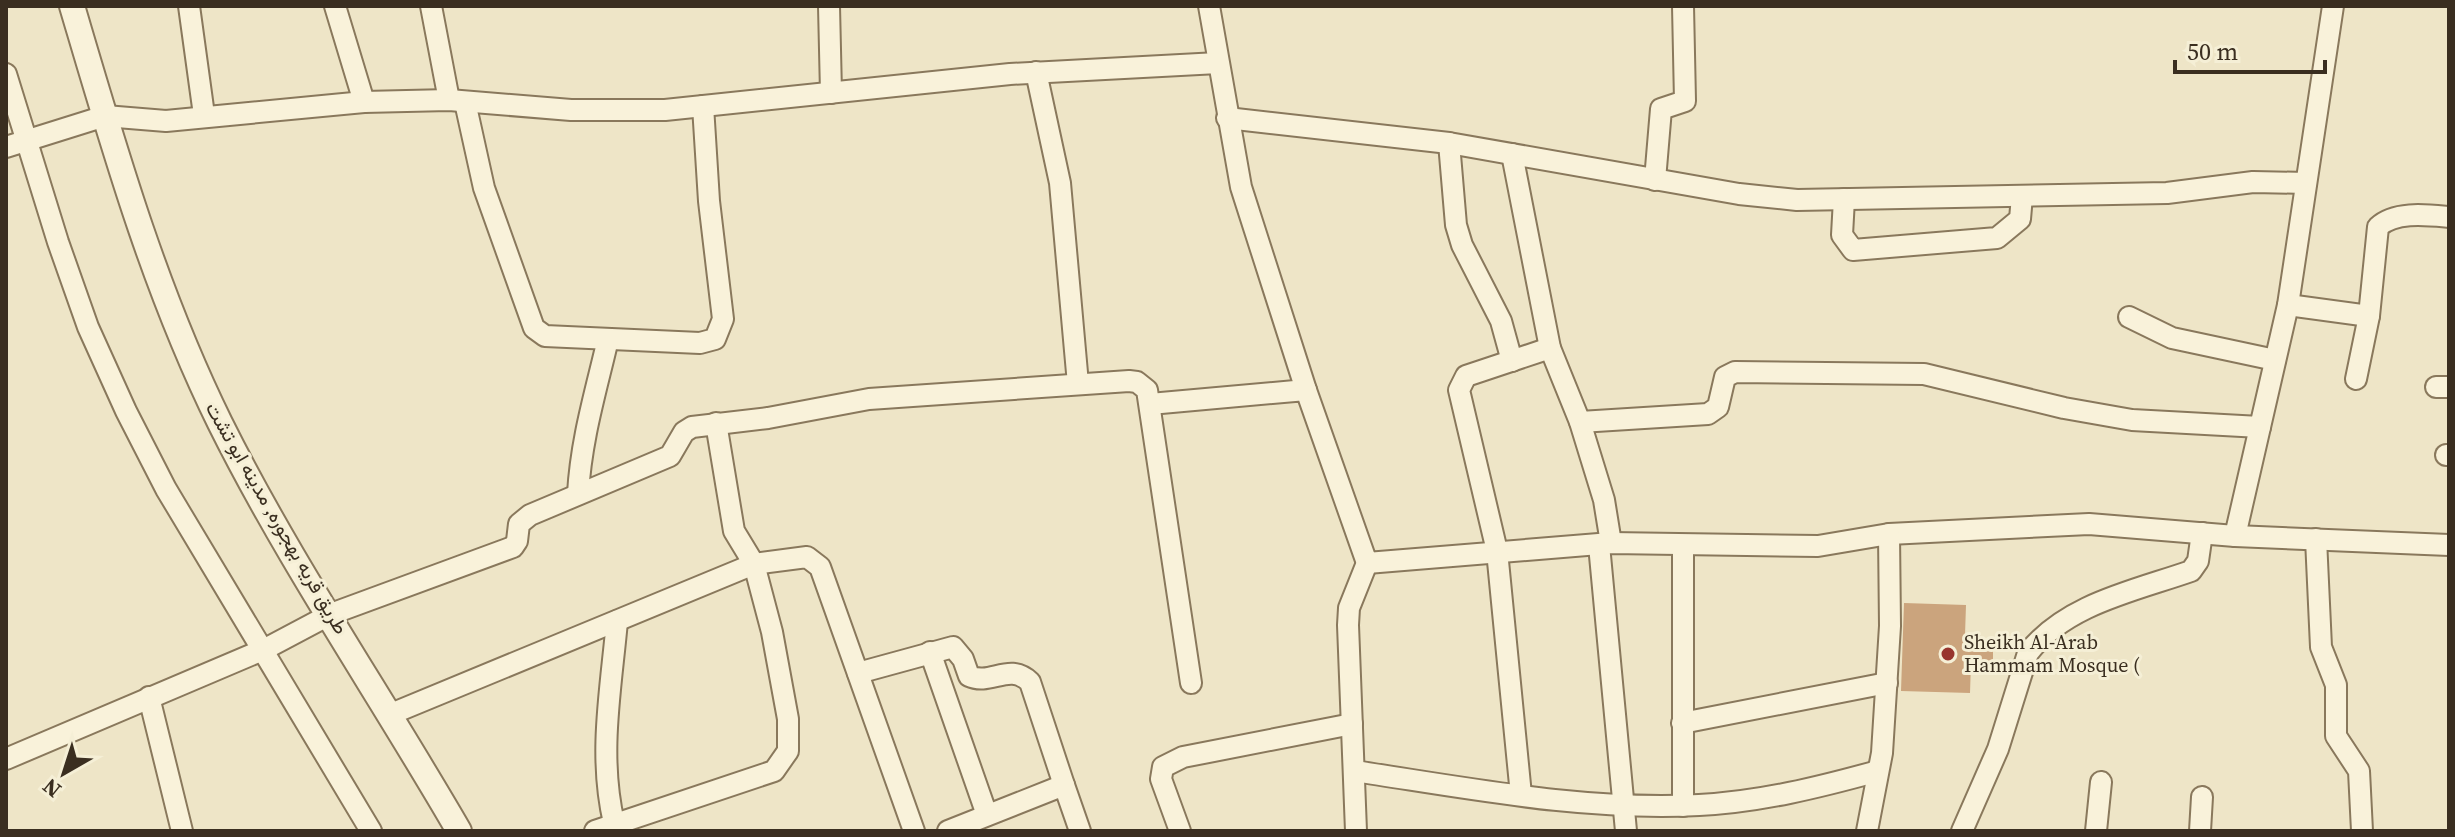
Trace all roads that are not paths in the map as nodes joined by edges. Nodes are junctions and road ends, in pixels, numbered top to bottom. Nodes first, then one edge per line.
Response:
1 (72, 6) edge
2 (335, 6) edge
3 (431, 6) edge
4 (829, 6) edge
5 (1209, 6) edge
6 (1683, 6) edge
7 (2333, 6) edge
8 (194, 13) edge
9 (1218, 63) junction
10 (1036, 72) junction
11 (6, 74) edge
12 (831, 93) junction
13 (457, 101) junction
14 (364, 102) junction
15 (703, 106) junction
16 (204, 115) junction
17 (105, 116) junction
18 (1227, 118) junction
19 (15, 143) edge
20 (1449, 143) junction
21 (1512, 154) junction
22 (1655, 180) junction
23 (2306, 183) junction
24 (2022, 196) junction
25 (1844, 199) junction
26 (2449, 217) edge
27 (2288, 305) junction
28 (2369, 316) junction
29 (2129, 317) dead end
30 (608, 339) junction
31 (1550, 348) junction
32 (2275, 360) junction
33 (1512, 361) junction
34 (2356, 379) dead end
35 (1078, 384) junction
36 (1306, 390) junction
37 (1150, 404) junction
38 (1580, 422) junction
39 (716, 423) junction
40 (2260, 427) junction
41 (578, 494) junction
42 (2202, 533) junction
43 (1889, 534) junction
44 (2235, 536) junction
45 (2316, 539) junction
46 (1605, 544) junction
47 (1683, 545) junction
48 (2449, 545) edge
49 (1497, 551) junction
50 (1367, 563) junction
51 (754, 564) junction
52 (331, 614) junction
53 (617, 621) junction
54 (265, 649) junction
55 (930, 652) junction
56 (858, 673) junction
57 (1191, 683) dead end
58 (1887, 683) junction
59 (149, 697) junction
60 (391, 714) junction
61 (1682, 723) junction
62 (1352, 724) junction
63 (6, 759) edge
64 (1354, 771) junction
65 (1878, 771) junction
66 (2101, 782) dead end
67 (1064, 785) junction
68 (1521, 795) junction
69 (2202, 797) dead end
70 (1623, 806) junction
71 (1683, 806) junction
72 (987, 815) junction
73 (604, 827) edge
74 (182, 831) edge
75 (371, 831) edge
76 (459, 831) edge
77 (914, 831) edge
78 (948, 831) edge
79 (1080, 831) edge
80 (1180, 831) edge
81 (1356, 831) edge
82 (1626, 831) edge
83 (1867, 831) edge
84 (1962, 831) edge
85 (2096, 831) edge
86 (2200, 831) edge
87 (2362, 831) edge

1 - 17 street, طريق قريه بهجوره, مدينه ابو تشت
2 - 14 street
3 - 13 street
4 - 12 street
5 - 9 street
6 - 22 street
7 - 23 street
8 - 16 street
9 - 10 street
9 - 18 street
10 - 12 street
10 - 35 street
11 - 19 street
12 - 15 street
13 - 14 street
13 - 15 street
13 - 30 street
14 - 16 street
15 - 30 street
16 - 17 street
17 - 19 street
17 - 52 street, طريق قريه بهجوره, مدينه ابو تشت
18 - 20 street
18 - 36 street
19 - 54 street
20 - 21 street
20 - 33 street
21 - 22 street
21 - 31 street
22 - 25 street
23 - 24 street
23 - 27 street
24 - 25 street
24 - 25 street
26 - 28 street
27 - 28 street
27 - 32 street
28 - 34 street
29 - 32 street
30 - 41 street
31 - 33 street
31 - 38 street
32 - 40 street
33 - 49 street
35 - 37 street
35 - 39 street
36 - 37 street
36 - 50 street
37 - 57 street
38 - 40 street
38 - 46 street
39 - 41 street
39 - 51 street
40 - 44 street
41 - 52 street
42 - 43 street
42 - 44 street
42 - 84 street
43 - 47 street
43 - 58 street
44 - 45 street
45 - 48 street
45 - 87 street
46 - 47 street
46 - 49 street
46 - 70 street
47 - 61 street
49 - 50 street
49 - 68 street
50 - 62 street
51 - 53 street
51 - 56 street
51 - 73 street
52 - 54 street
52 - 60 street, طريق قريه بهجوره, مدينه ابو تشت
53 - 60 street
53 - 73 street
54 - 59 street
54 - 75 street
55 - 56 street
55 - 67 street
55 - 72 street
56 - 77 street
58 - 61 street
58 - 65 street
59 - 63 street
59 - 74 street
60 - 76 street, طريق قريه بهجوره, مدينه ابو تشت
61 - 71 street
62 - 64 street
62 - 80 street
64 - 68 street
64 - 81 street
65 - 71 street
65 - 83 street
66 - 85 street
67 - 72 street
67 - 79 street
68 - 70 street
69 - 86 street
70 - 71 street
70 - 82 street
72 - 78 street

